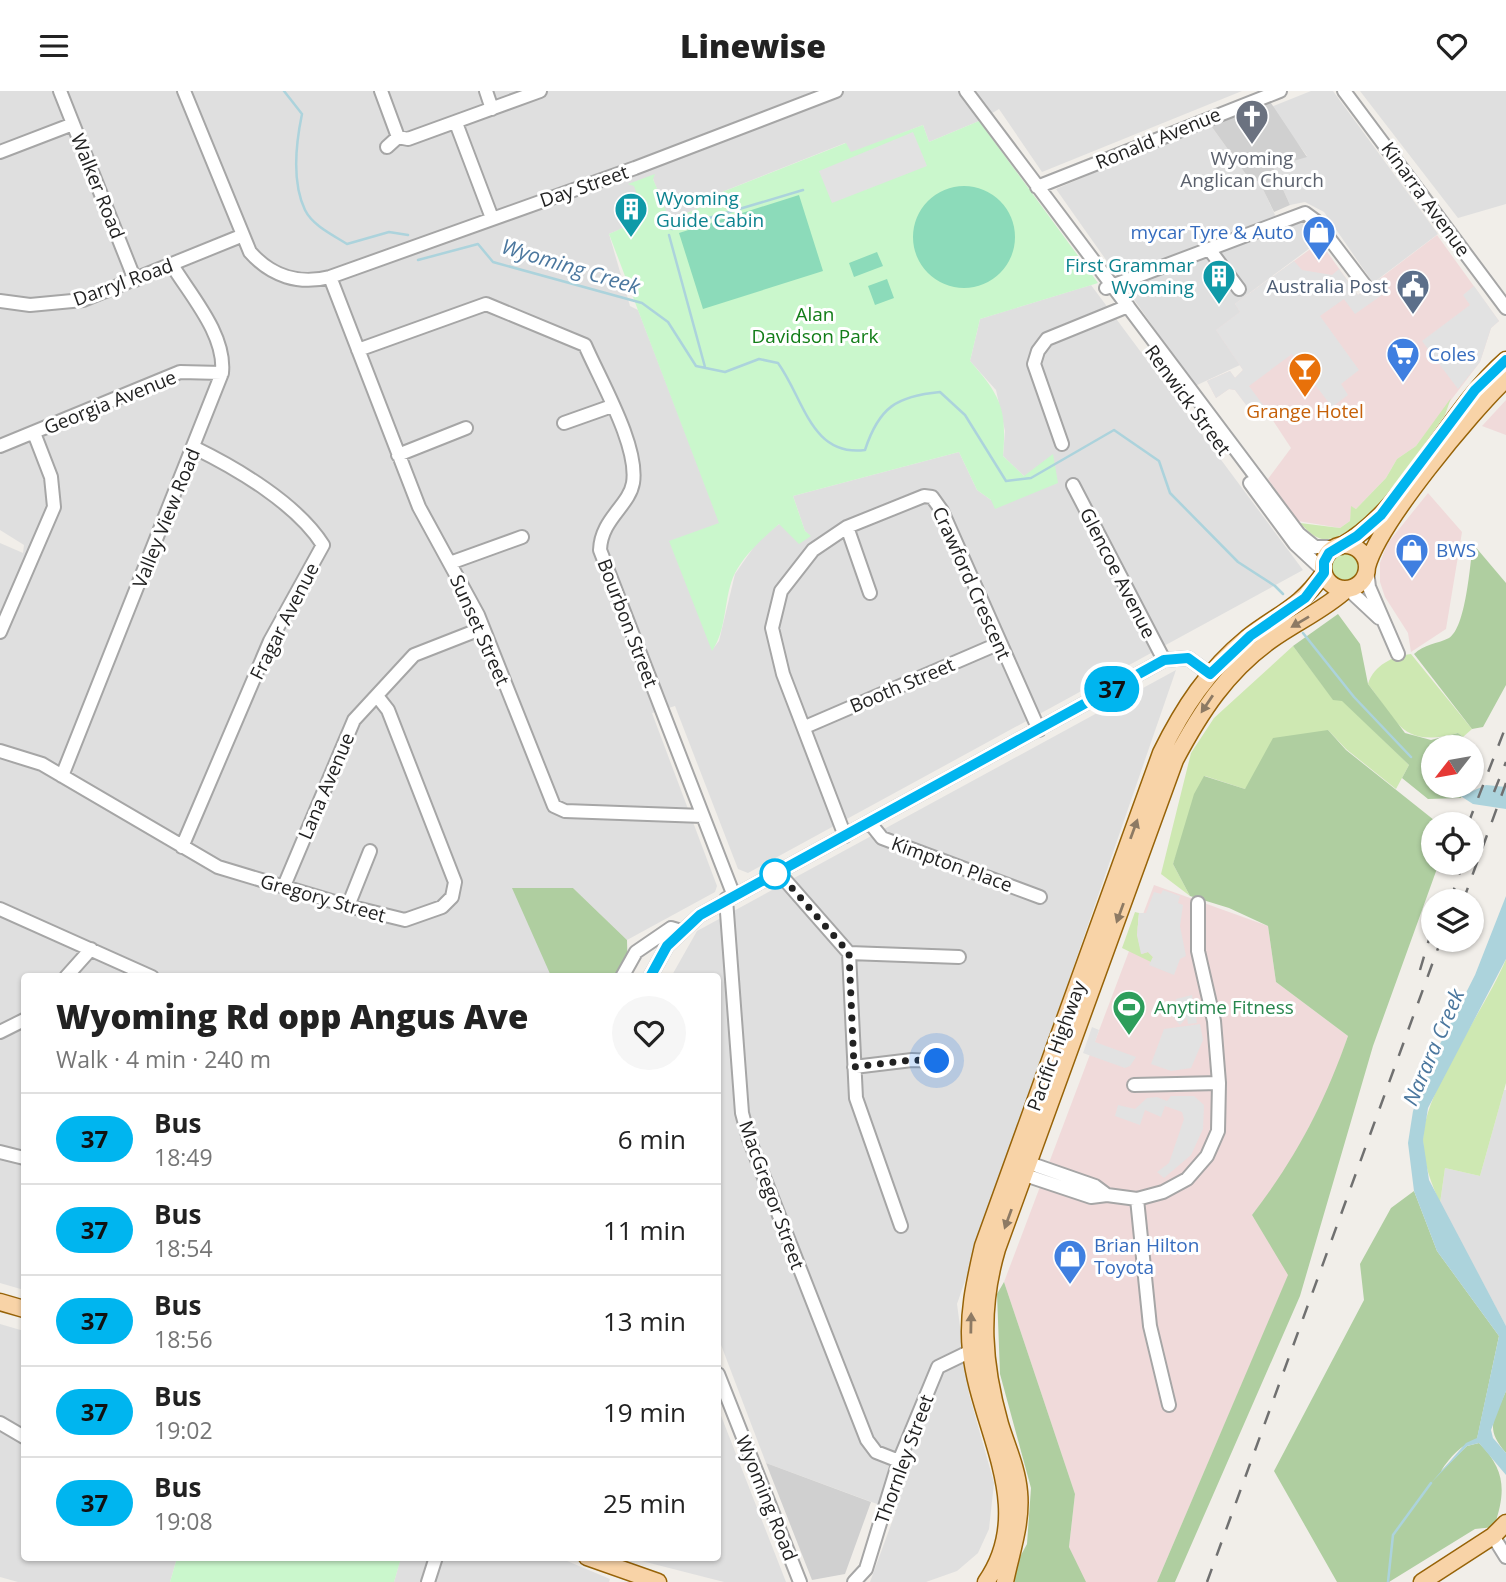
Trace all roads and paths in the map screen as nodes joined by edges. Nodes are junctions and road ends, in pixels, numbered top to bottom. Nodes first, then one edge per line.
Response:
1 (61, 91) edge
2 (184, 91) edge
3 (381, 91) edge
4 (486, 91) edge
5 (540, 91) edge
6 (836, 91) edge
7 (966, 91) edge
8 (1280, 91) edge
9 (1345, 91) edge
10 (492, 109) junction
11 (456, 123) junction
12 (73, 124) junction
13 (398, 137) junction
14 (387, 147) dead end
15 (0, 152) edge
16 (1037, 187) junction
17 (492, 218) junction
18 (241, 236) junction
19 (1209, 249) junction
20 (172, 265) junction
21 (330, 277) junction
22 (135, 280) junction
23 (1110, 286) junction
24 (1367, 288) dead end
25 (1239, 289) dead end
26 (0, 302) edge
27 (1125, 307) junction
28 (1506, 308) edge
29 (358, 350) junction
30 (1155, 355) junction
31 (1506, 361) edge
32 (222, 373) junction
33 (1506, 379) edge
34 (1200, 401) junction
35 (612, 406) junction
36 (564, 423) dead end
37 (466, 428) dead end
38 (34, 433) junction
39 (1062, 444) dead end
40 (0, 446) edge
41 (195, 448) junction
42 (398, 455) junction
43 (1240, 470) junction
44 (1073, 485) dead end
45 (1268, 493) junction
46 (847, 527) junction
47 (1282, 527) junction
48 (522, 537) dead end
49 (1339, 546) junction
50 (450, 563) junction
51 (1367, 569) junction
52 (1324, 572) junction
53 (1348, 589) junction
54 (870, 593) dead end
55 (483, 628) junction
56 (1, 629) edge
57 (1388, 629) junction
58 (1000, 643) junction
59 (1253, 654) junction
60 (1398, 654) dead end
61 (1164, 660) junction
62 (1210, 674) junction
63 (377, 695) junction
64 (805, 727) junction
65 (1039, 730) junction
66 (0, 751) edge
67 (62, 776) junction
68 (703, 816) junction
69 (870, 823) junction
70 (845, 836) junction
71 (182, 846) junction
72 (370, 851) dead end
73 (778, 872) junction
74 (284, 887) junction
75 (1040, 897) dead end
76 (730, 898) junction
77 (1198, 902) dead end
78 (348, 906) junction
79 (0, 909) edge
80 (681, 931) junction
81 (90, 949) junction
82 (849, 953) junction
83 (958, 957) dead end
84 (69, 973) edge
85 (143, 973) edge
86 (624, 973) edge
87 (652, 973) edge
88 (21, 1022) edge
89 (0, 1033) edge
90 (937, 1061) dead end
91 (854, 1067) junction
92 (1219, 1083) junction
93 (1134, 1085) dead end
94 (0, 1152) edge
95 (21, 1158) edge
96 (1022, 1169) junction
97 (1137, 1199) junction
98 (901, 1226) dead end
99 (0, 1302) edge
100 (21, 1308) edge
101 (971, 1351) junction
102 (721, 1382) edge
103 (1169, 1405) dead end
104 (0, 1423) edge
105 (21, 1435) edge
106 (899, 1461) junction
107 (1007, 1509) junction
108 (1506, 1523) edge
109 (1493, 1537) junction
110 (1506, 1557) edge
111 (435, 1561) edge
112 (597, 1561) edge
113 (624, 1561) edge
114 (629, 1574) junction
115 (428, 1582) edge
116 (658, 1582) edge
117 (800, 1582) edge
118 (854, 1582) edge
119 (973, 1582) edge
120 (986, 1582) edge
121 (1005, 1582) edge
122 (1422, 1582) edge

1 - 12 street, Walker Road
2 - 18 street, Day Street
3 - 13 street
4 - 10 street
5 - 10 street
6 - 17 street, Day Street
7 - 16 street, Renwick Street
8 - 16 street, Ronald Avenue
9 - 28 street, Kinarra Avenue
10 - 11 street
11 - 13 street
11 - 17 street
12 - 15 street
12 - 22 street, Walker Road
13 - 14 street
16 - 23 street, Renwick Street
17 - 21 street, Day Street
18 - 20 street, Darryl Road
18 - 21 street, Day Street
19 - 23 street
19 - 24 street
19 - 25 street
20 - 22 street, Darryl Road
20 - 32 street, Valley View Road
21 - 29 street, Sunset Street
22 - 26 street, Darryl Road
23 - 27 street, Renwick Street
27 - 30 street, Renwick Street
27 - 34 street, Renwick Street
27 - 39 street
29 - 35 street, Bourbon Street
29 - 42 street, Sunset Street
30 - 34 street
30 - 43 street, Renwick Street
31 - 49 main road
32 - 38 street, Georgia Avenue
32 - 41 street, Valley View Road
33 - 51 main road
34 - 43 street
34 - 45 street, Renwick Street
35 - 36 street
35 - 68 street, Bourbon Street
37 - 42 street
38 - 40 street, Georgia Avenue
38 - 56 street
41 - 67 street, Valley View Road
41 - 71 street, Fragar Avenue
42 - 50 street, Sunset Street
43 - 47 street, Renwick Street
44 - 61 street, Glencoe Avenue
45 - 47 street
45 - 49 street, Renwick Street
46 - 54 street
46 - 58 street, Crawford Crescent
46 - 64 street, Crawford Crescent
47 - 52 street, Renwick Street
48 - 50 street
49 - 51 main road
49 - 52 main road
50 - 55 street, Sunset Street
51 - 53 main road
51 - 57 street
52 - 53 main road
52 - 62 main road, Pacific Highway
53 - 57 street
53 -> 59 main road, Pacific Highway
55 - 63 street, Lana Avenue
55 - 68 street, Sunset Street
57 - 60 street
58 - 64 street, Booth Street
58 - 65 street, Crawford Crescent
59 - 62 main road
59 -> 96 main road, Pacific Highway
61 - 62 street
61 - 65 street
96 -> 62 main road, Pacific Highway
63 - 74 street, Lana Avenue
63 - 78 street, Gregory Street
64 - 70 street, Crawford Crescent
65 - 69 street
66 - 67 street, Gregory Street
67 - 71 street, Gregory Street
68 - 76 street, Bourbon Street
69 - 70 street
69 - 75 street, Kimpton Place
70 - 73 street
71 - 74 street, Gregory Street
72 - 78 street
73 - 76 street
73 - 82 street
74 - 78 street, Gregory Street
76 - 80 street
76 - 106 street, MacGregor Street
77 - 92 street
79 - 81 street
80 - 86 street
80 - 87 street
81 - 84 street
81 - 85 street
82 - 83 street
82 - 91 street
88 - 89 street
90 - 91 street
91 - 98 street
92 - 93 street
92 - 97 street
94 - 95 street
96 - 97 street
101 -> 96 main road, Pacific Highway
96 -> 121 main road, Pacific Highway
97 - 103 street
99 - 100 main road
101 - 106 street, Thornley Street
101 - 107 main road, Pacific Highway
102 - 117 street, Wyoming Road
104 - 105 street
106 - 118 street, Thornley Street
107 - 119 main road
107 - 120 main road, Pacific Highway
108 - 109 main road
109 - 110 street
109 - 122 main road
111 - 115 street
112 - 114 main road
113 - 114 street
114 - 116 main road

